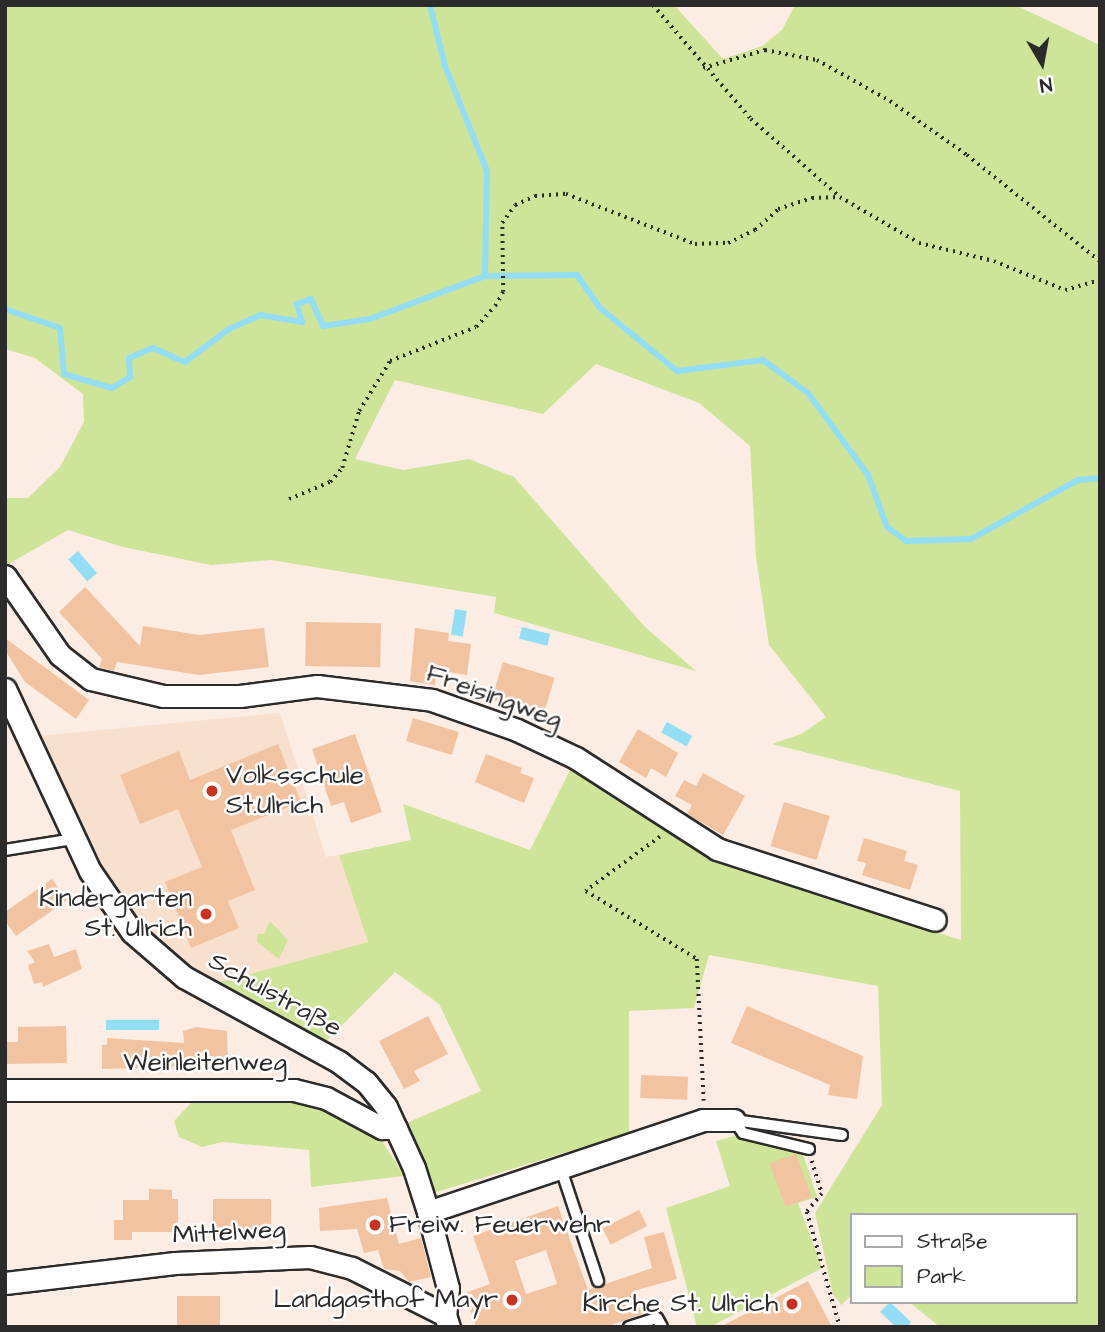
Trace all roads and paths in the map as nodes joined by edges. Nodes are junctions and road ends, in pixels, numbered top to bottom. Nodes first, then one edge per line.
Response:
1 (653, 5) edge
2 (703, 68) junction
3 (840, 197) junction
4 (1100, 261) edge
5 (1100, 280) edge
6 (289, 499) dead end
7 (5, 576) edge
8 (5, 690) edge
9 (676, 825) junction
10 (74, 839) junction
11 (5, 849) edge
12 (935, 920) dead end
13 (5, 1090) edge
14 (734, 1120) junction
15 (703, 1121) junction
16 (396, 1128) junction
17 (842, 1135) dead end
18 (809, 1149) joint
19 (561, 1169) junction
20 (428, 1212) junction
21 (598, 1281) dead end
22 (5, 1283) edge
23 (447, 1321) edge
24 (629, 1327) edge
25 (662, 1327) edge
26 (840, 1327) edge

1 - 2 path
2 - 3 path
2 - 4 path
3 - 5 path
3 - 6 path
7 - 9 street, Freisingweg
8 - 10 street, Schulstraße
9 - 12 street, Freisingweg
9 - 15 path
10 - 11 lane
10 - 16 street, Schulstraße
13 - 16 street, Weinleitenweg
14 - 15 street
14 - 17 lane
14 - 18 lane
15 - 19 street
16 - 20 street, Schulstraße
18 - 26 path
19 - 20 street
19 - 21 lane
20 - 23 street, Schulstraße
22 - 23 street, Mittelweg
24 - 25 lane

